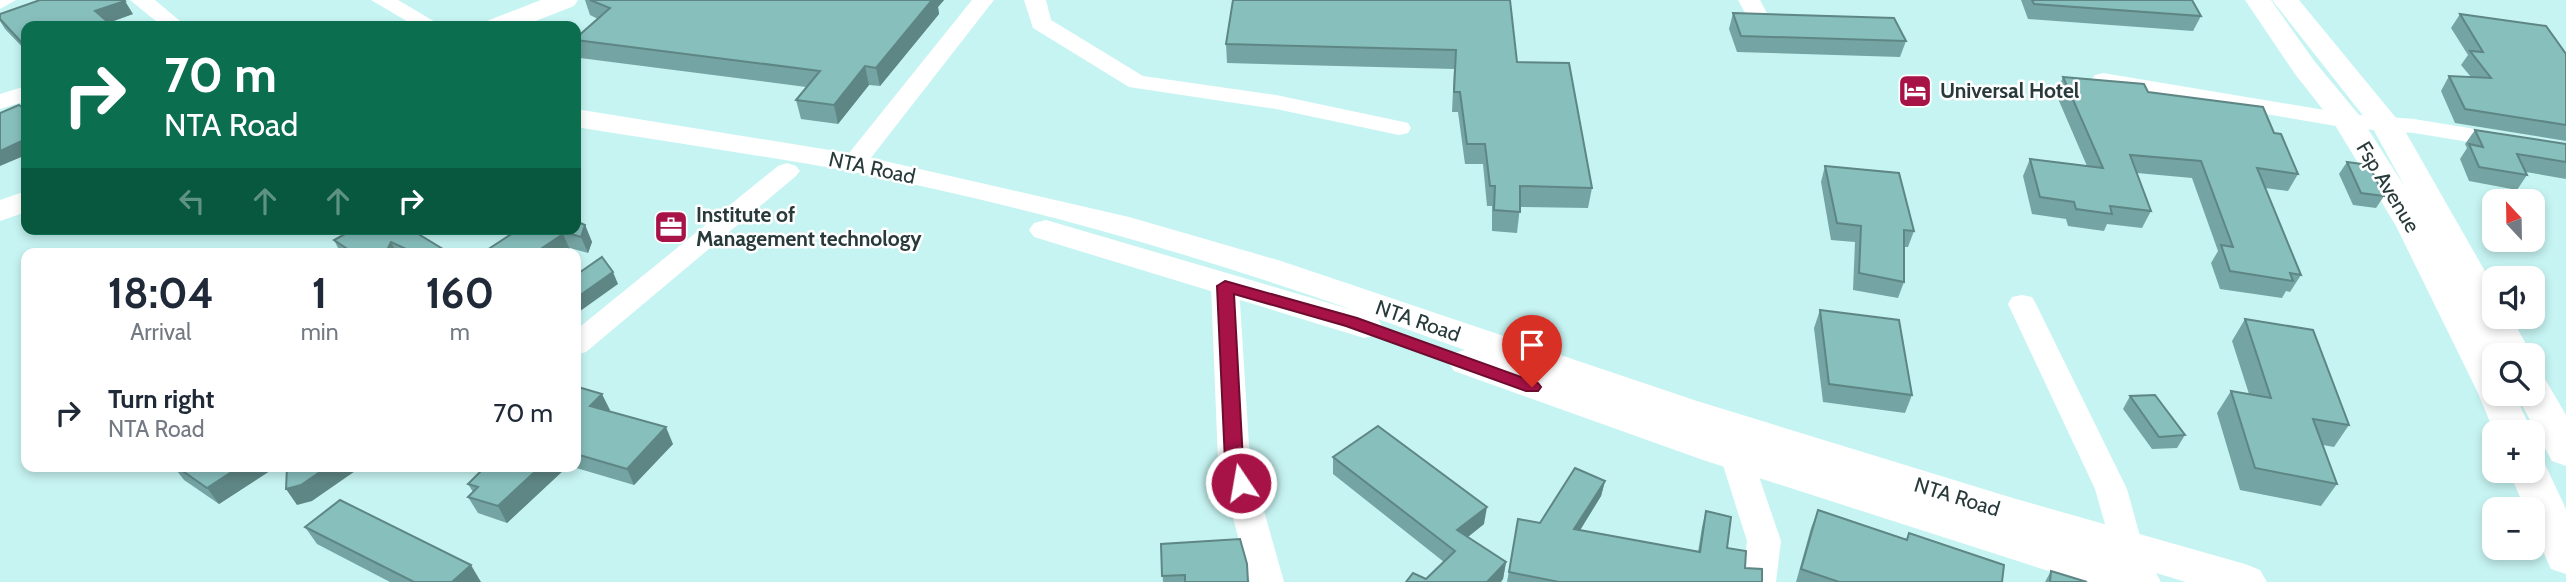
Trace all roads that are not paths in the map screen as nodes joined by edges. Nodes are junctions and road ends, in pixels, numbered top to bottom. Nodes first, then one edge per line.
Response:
1 (5, 0) edge
2 (141, 0) edge
3 (382, 0) edge
4 (565, 0) edge
5 (983, 0) edge
6 (1035, 0) edge
7 (2258, 0) edge
8 (2285, 0) edge
9 (0, 3) edge
10 (168, 21) edge
11 (422, 21) edge
12 (512, 21) edge
13 (2288, 43) junction
14 (2324, 49) junction
15 (2103, 80) edge
16 (21, 95) edge
17 (0, 102) edge
18 (581, 119) edge
19 (2348, 121) junction
20 (2386, 124) junction
21 (1399, 128) dead end
22 (581, 140) edge
23 (2566, 150) edge
24 (854, 163) junction
25 (787, 171) junction
26 (21, 203) edge
27 (0, 211) edge
28 (1225, 286) junction
29 (2022, 304) dead end
30 (581, 341) edge
31 (2507, 343) edge
32 (2482, 364) edge
33 (2542, 406) edge
34 (2566, 451) edge
35 (1737, 459) junction
36 (2534, 483) edge
37 (2126, 547) junction
38 (2566, 557) edge
39 (1267, 582) edge
40 (1759, 582) edge
41 (2139, 582) edge
42 (2245, 582) edge

1 - 9 street
2 - 10 street
3 - 11 street
4 - 12 main road
5 - 24 street
6 - 21 street
7 - 13 main road, Fsp Avenue
8 - 14 main road, Fsp Avenue
13 - 14 main road
13 - 19 main road, Fsp Avenue
14 - 20 main road, Fsp Avenue
15 - 19 street
16 - 17 street
18 - 24 main road, NTA Road
19 - 20 street
19 - 32 main road, Fsp Avenue
20 - 23 street
20 - 31 main road, Fsp Avenue
22 - 25 main road, NTA Road
24 - 37 main road, NTA Road
25 - 28 main road, NTA Road
25 - 30 street
26 - 27 main road
28 - 35 main road, NTA Road
28 - 39 street
29 - 37 street
33 - 34 main road
35 - 40 street
35 - 41 main road, NTA Road
36 - 38 main road
37 - 42 main road, NTA Road

